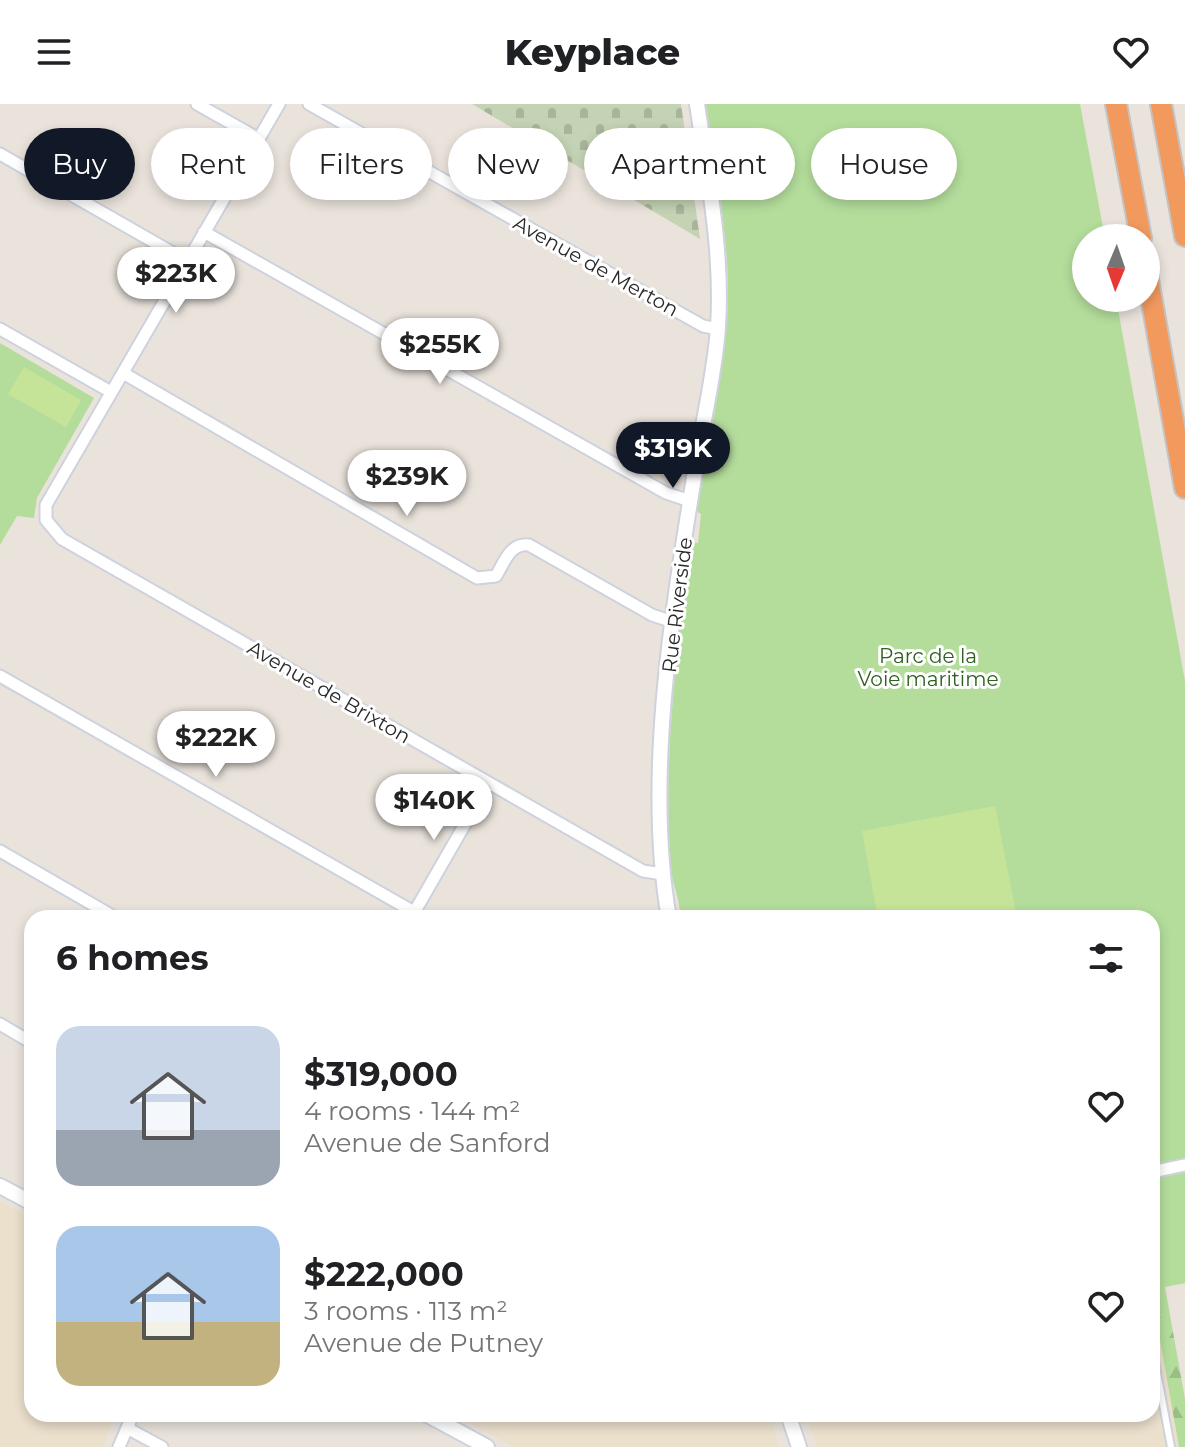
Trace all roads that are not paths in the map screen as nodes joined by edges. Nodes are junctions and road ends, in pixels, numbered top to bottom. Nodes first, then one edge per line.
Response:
1 (197, 104) edge
2 (279, 104) edge
3 (309, 104) edge
4 (697, 104) edge
5 (1116, 104) edge
6 (1161, 104) edge
7 (239, 128) edge
8 (263, 128) edge
9 (0, 154) edge
10 (222, 200) edge
11 (1138, 224) edge
12 (204, 232) junction
13 (1185, 236) edge
14 (187, 261) junction
15 (1154, 312) edge
16 (0, 329) edge
17 (718, 329) junction
18 (123, 373) junction
19 (111, 392) junction
20 (1185, 488) edge
21 (690, 501) junction
22 (673, 622) junction
23 (0, 676) edge
24 (488, 784) junction
25 (0, 851) edge
26 (663, 874) junction
27 (102, 910) edge
28 (403, 910) edge
29 (415, 910) edge
30 (668, 910) edge
31 (0, 1024) edge
32 (24, 1038) edge
33 (1185, 1165) edge
34 (1160, 1170) edge
35 (0, 1186) edge
36 (24, 1199) edge
37 (1160, 1389) edge
38 (130, 1422) edge
39 (441, 1422) edge
40 (791, 1422) edge
41 (127, 1428) junction
42 (119, 1447) edge
43 (162, 1447) edge
44 (487, 1447) edge
45 (799, 1447) edge
46 (1171, 1447) edge

1 - 7 street
2 - 8 street
3 - 17 street, Avenue de Merton
4 - 17 street, Rue Riverside
5 - 11 highway
6 - 13 highway
9 - 14 street
10 - 12 street
12 - 14 street
12 - 21 street
14 - 18 street
15 - 20 highway
16 - 19 street
17 - 21 street, Rue Riverside
18 - 19 street
18 - 22 street
19 - 24 street, Avenue de Brixton
21 - 22 street, Rue Riverside
22 - 26 street, Rue Riverside
23 - 28 street
24 - 26 street, Avenue de Brixton
24 - 29 street
25 - 27 street
26 - 30 street, Rue Riverside
31 - 32 street
33 - 34 street
35 - 36 street
37 - 46 lane
38 - 41 street
39 - 44 street
40 - 45 street
41 - 42 street
41 - 43 street

